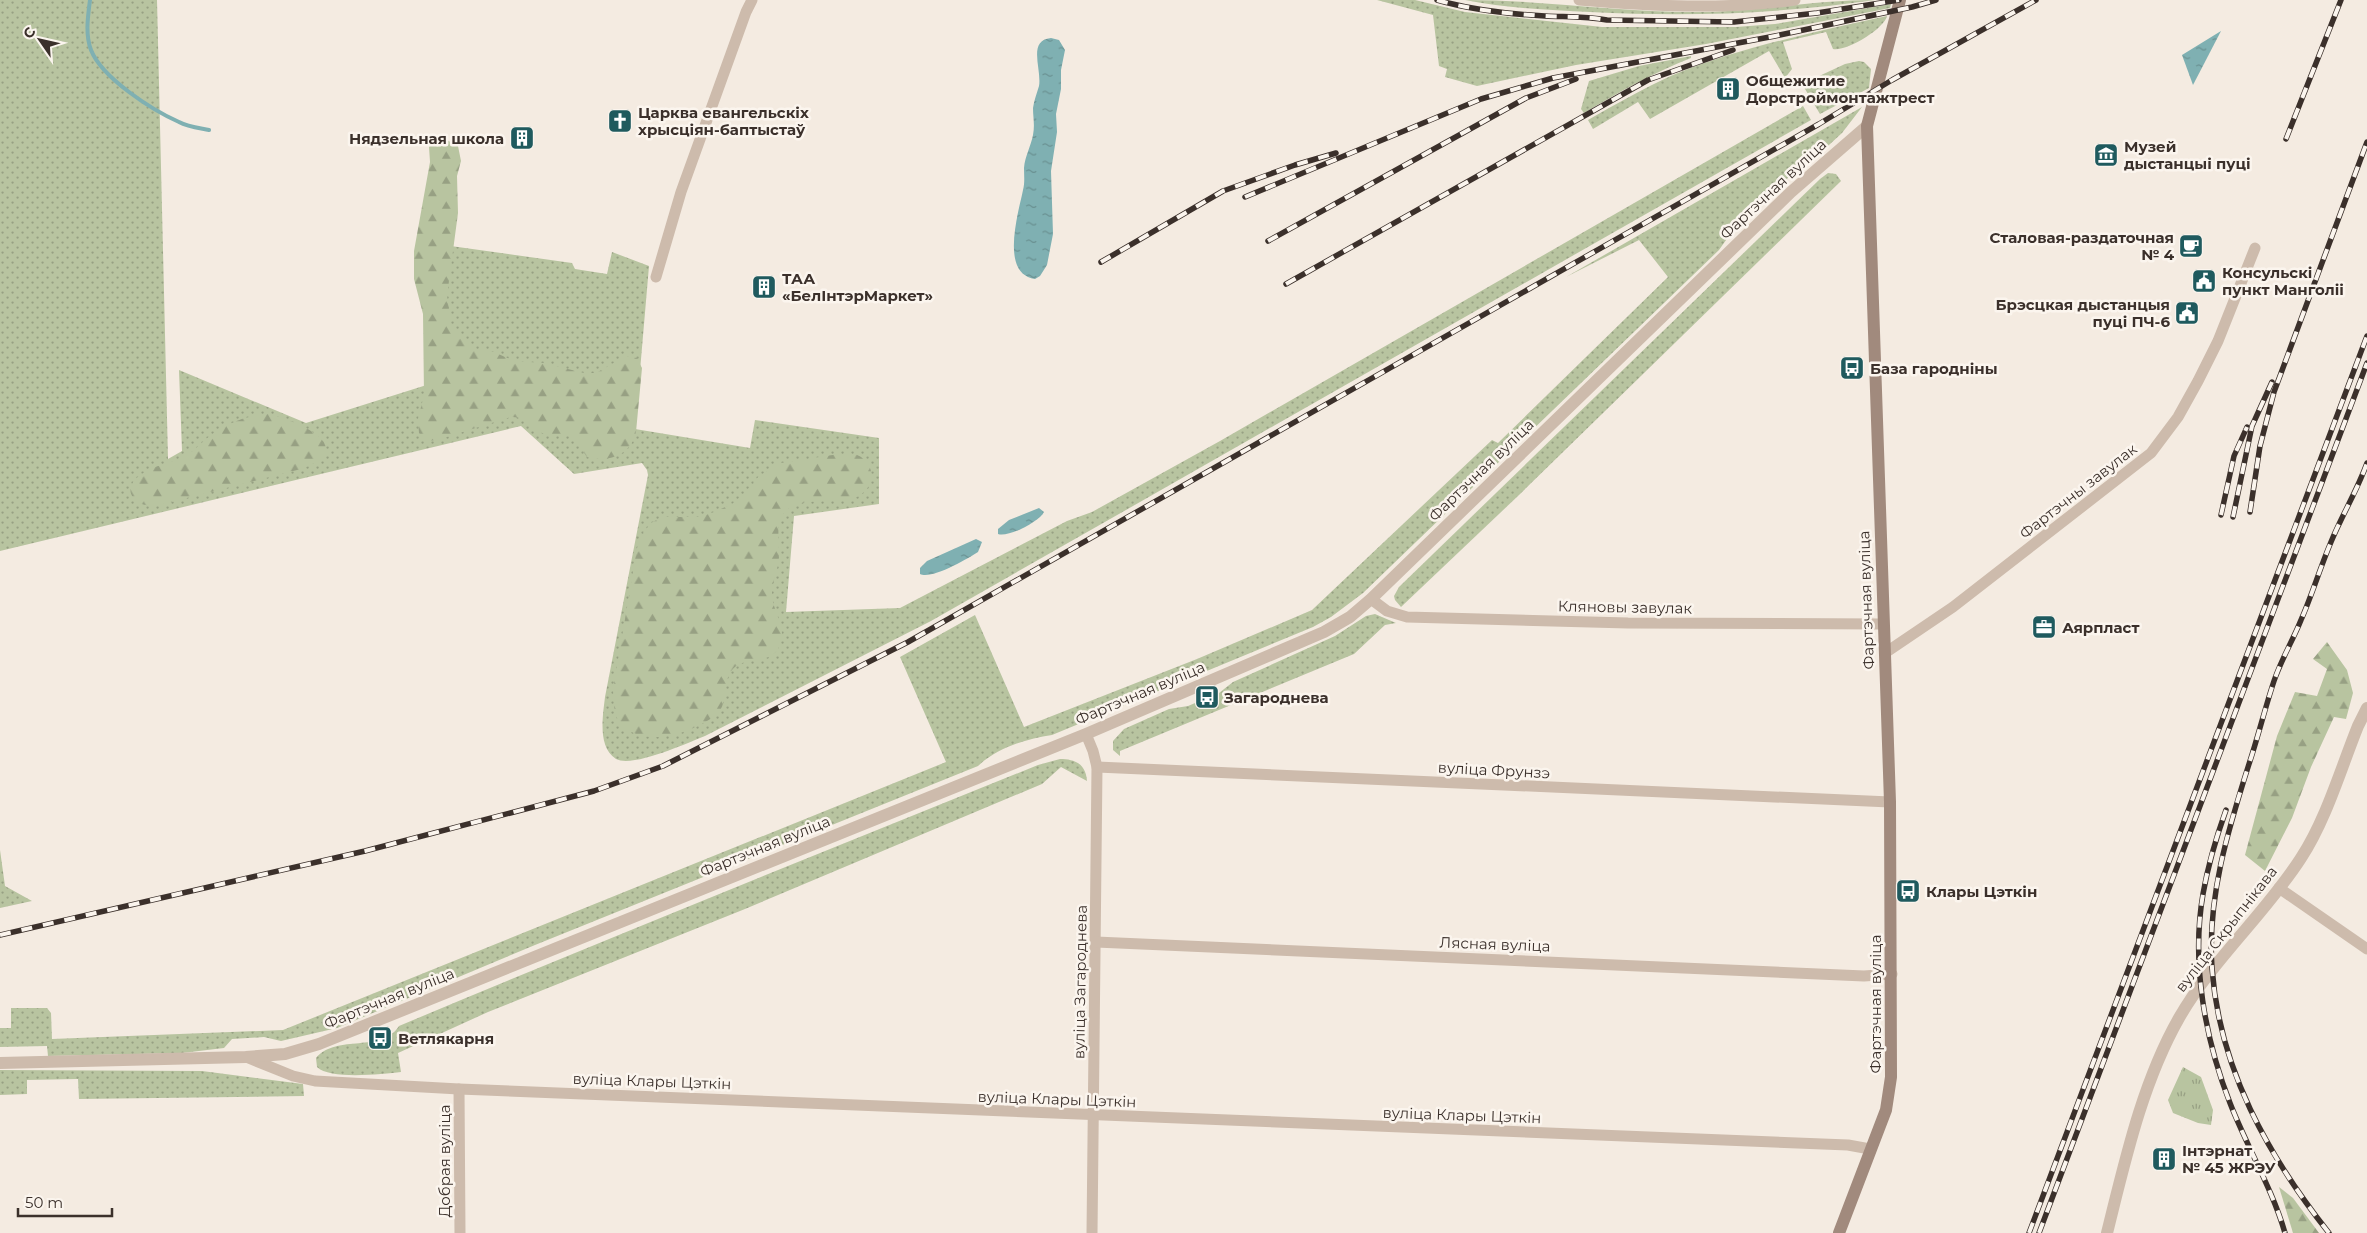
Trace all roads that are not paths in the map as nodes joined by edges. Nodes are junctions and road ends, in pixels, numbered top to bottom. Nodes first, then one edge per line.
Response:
1 (752, 0) edge
2 (1579, 0) edge
3 (1795, 0) edge
4 (1900, 0) edge
5 (1867, 126) junction
6 (2255, 248) dead end
7 (656, 277) dead end
8 (1371, 599) junction
9 (1883, 624) junction
10 (1885, 653) junction
11 (2367, 708) edge
12 (1086, 734) junction
13 (1097, 768) junction
14 (1890, 802) junction
15 (2279, 888) junction
16 (1096, 942) junction
17 (2367, 949) edge
18 (1892, 974) junction
19 (246, 1057) junction
20 (0, 1063) edge
21 (458, 1089) junction
22 (1093, 1116) junction
23 (1870, 1149) junction
24 (460, 1233) edge
25 (1092, 1233) edge
26 (1838, 1233) edge
27 (2107, 1233) edge

1 - 7 street
2 - 3 street
4 - 5 main road
5 - 8 street, Фартэчная вуліца
5 - 9 main road, Фартэчная вуліца
6 - 10 street, Фартэчны завулак
8 - 9 street, Кляновы завулак
8 - 12 street, Фартэчная вуліца
9 - 10 main road, Фартэчная вуліца
10 - 14 main road, Фартэчная вуліца
11 - 15 street, вуліца Скрыпнікава
12 - 13 street, вуліца Загароднева
12 - 19 street, Фартэчная вуліца
13 - 14 street, вуліца Фрунзэ
13 - 16 street, вуліца Загароднева
14 - 18 main road, Фартэчная вуліца
15 - 17 street
15 - 27 street, вуліца Скрыпнікава
16 - 18 street, Лясная вуліца
16 - 22 street, вуліца Загароднева
18 - 23 main road, Фартэчная вуліца
19 - 20 street, Фартэчная вуліца
19 - 21 street, вуліца Клары Цэткін
21 - 22 street, вуліца Клары Цэткін
21 - 24 street, Добрая вуліца
22 - 23 street, вуліца Клары Цэткін
22 - 25 street, вуліца Загароднева
23 - 26 main road, Фартэчная вуліца

